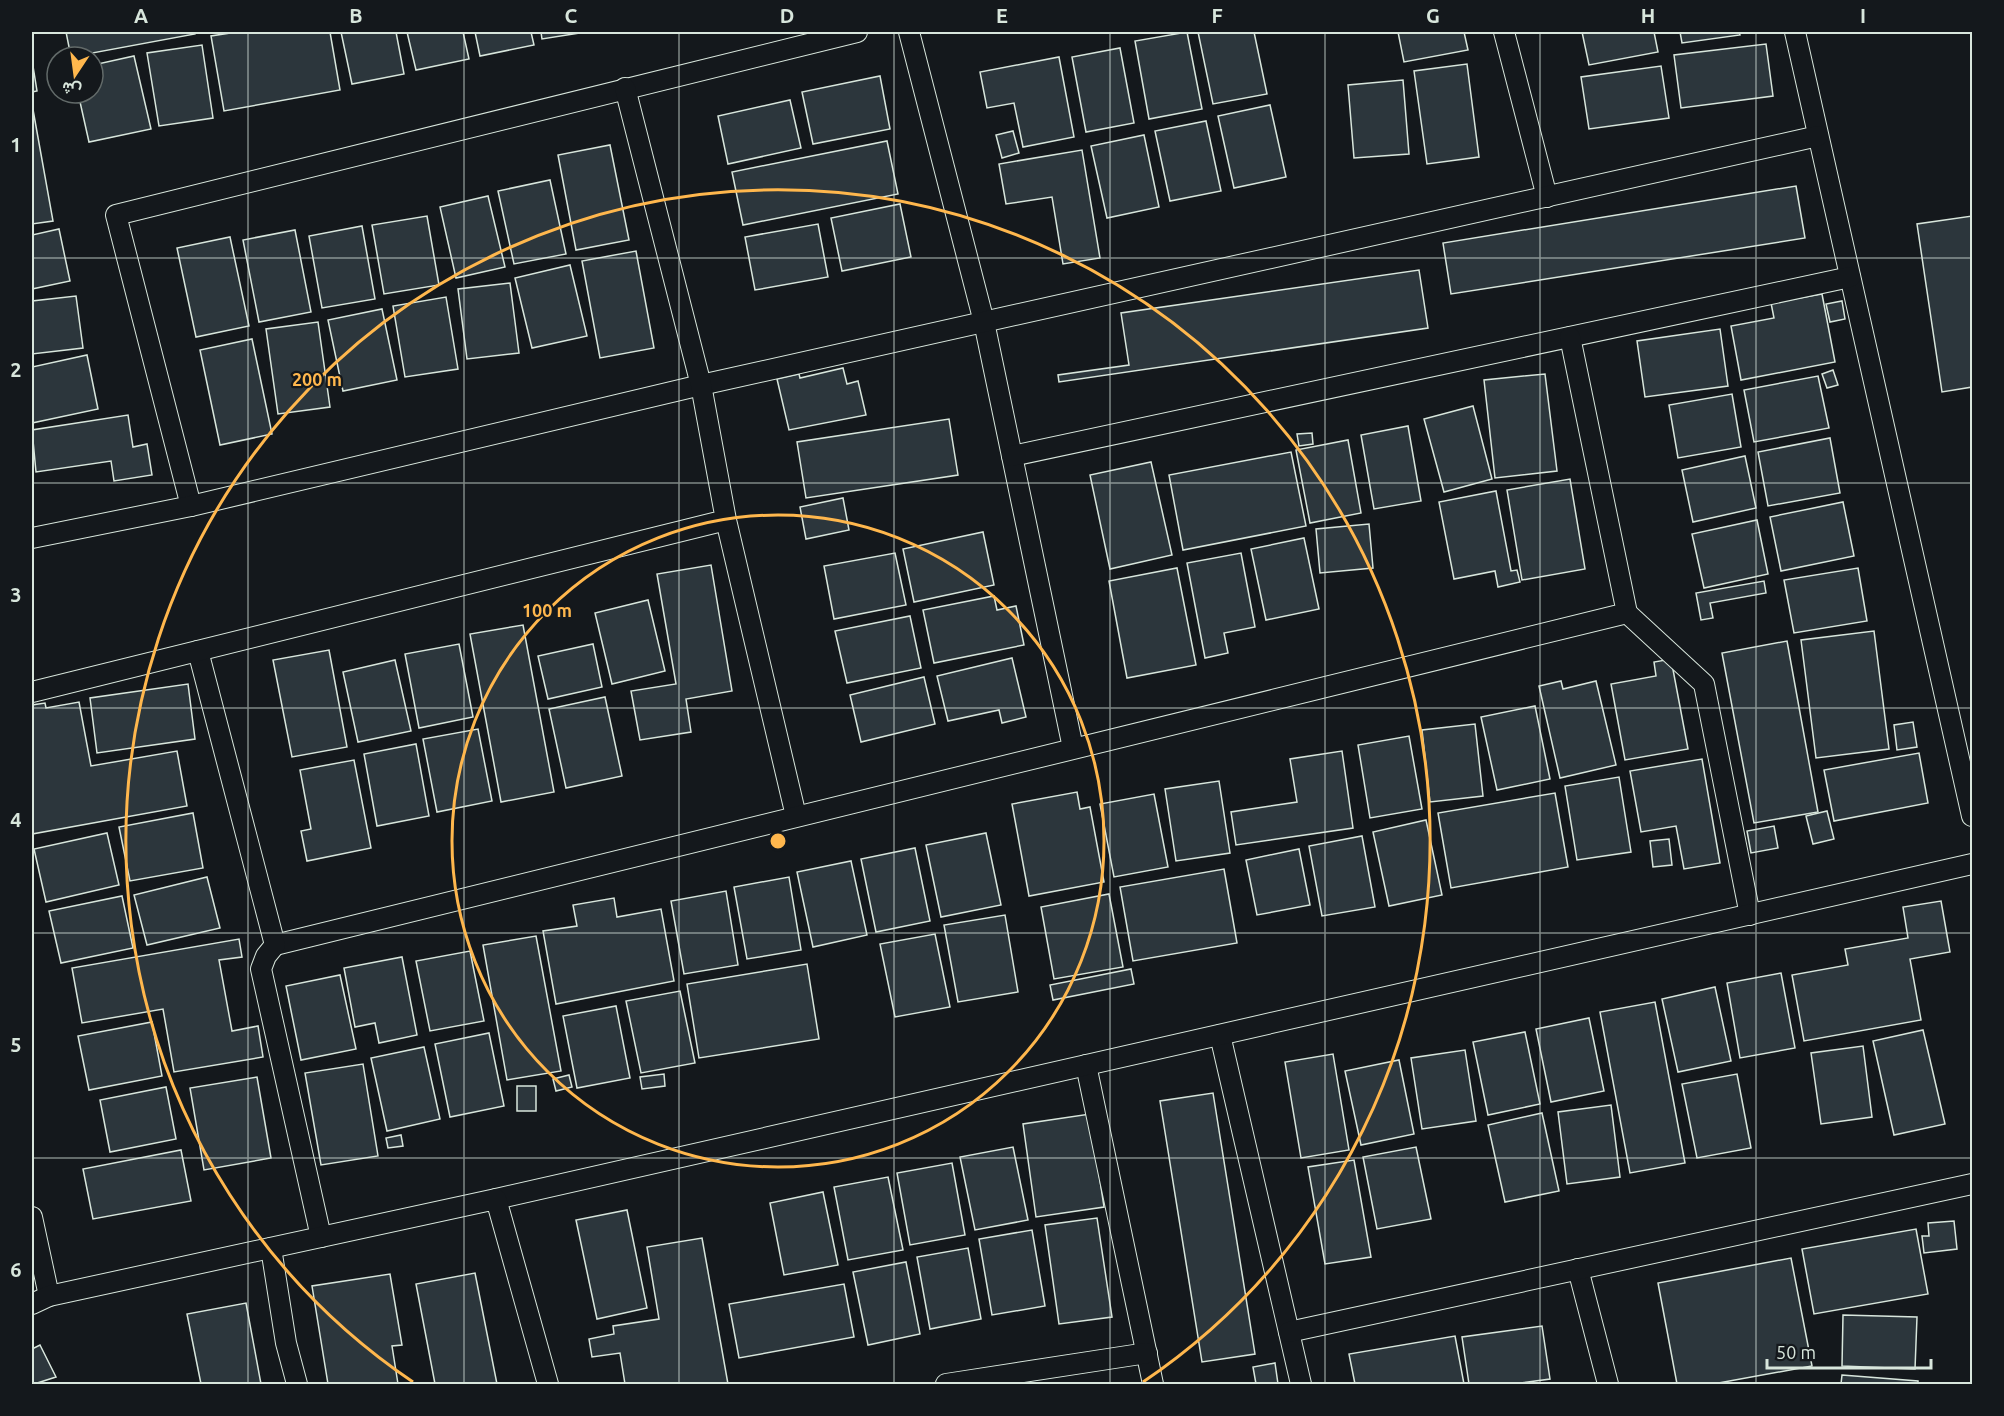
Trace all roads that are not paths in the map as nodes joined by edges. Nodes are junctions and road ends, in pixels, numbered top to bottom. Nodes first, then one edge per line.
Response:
1 (856, 32) edge
2 (909, 32) edge
3 (1504, 32) edge
4 (1795, 32) edge
5 (625, 88) junction
6 (1818, 136) junction
7 (1547, 197) junction
8 (1850, 277) junction
9 (984, 322) junction
10 (1570, 337) junction
11 (701, 385) junction
12 (1012, 456) junction
13 (191, 506) junction
14 (726, 520) junction
15 (32, 538) edge
16 (1627, 613) junction
17 (198, 651) junction
18 (32, 692) edge
19 (1073, 748) junction
20 (796, 816) junction
21 (1972, 816) edge
22 (1972, 864) edge
23 (1750, 915) junction
24 (275, 945) junction
25 (1220, 1035) junction
26 (1086, 1065) junction
27 (1972, 1184) edge
28 (496, 1199) junction
29 (32, 1217) edge
30 (321, 1237) junction
31 (271, 1248) junction
32 (1578, 1269) junction
33 (40, 1300) edge
34 (1289, 1332) junction
35 (1146, 1353) junction
36 (297, 1384) edge
37 (548, 1384) edge
38 (946, 1384) edge
39 (1153, 1384) edge
40 (1301, 1384) edge
41 (1608, 1384) edge

1 - 5 street
2 - 9 street
3 - 7 street
4 - 6 street
5 - 11 street
5 - 13 street
6 - 7 street
6 - 8 street
7 - 9 street
8 - 10 street
8 - 21 street
9 - 11 street
9 - 12 street
10 - 12 street
10 - 16 street
11 - 13 street
11 - 14 street
12 - 19 street
13 - 15 street
14 - 17 street
14 - 20 street
16 - 19 street
16 - 23 street
17 - 18 street
17 - 24 street
19 - 20 street
20 - 24 street
22 - 23 street
23 - 25 street
24 - 30 street
25 - 26 street
25 - 34 street
26 - 28 street
26 - 35 street
27 - 32 street
28 - 30 street
28 - 37 street
29 - 33 street
30 - 31 street
31 - 33 street
31 - 36 street
32 - 34 street
32 - 41 street
34 - 40 street
35 - 38 street
35 - 39 street

